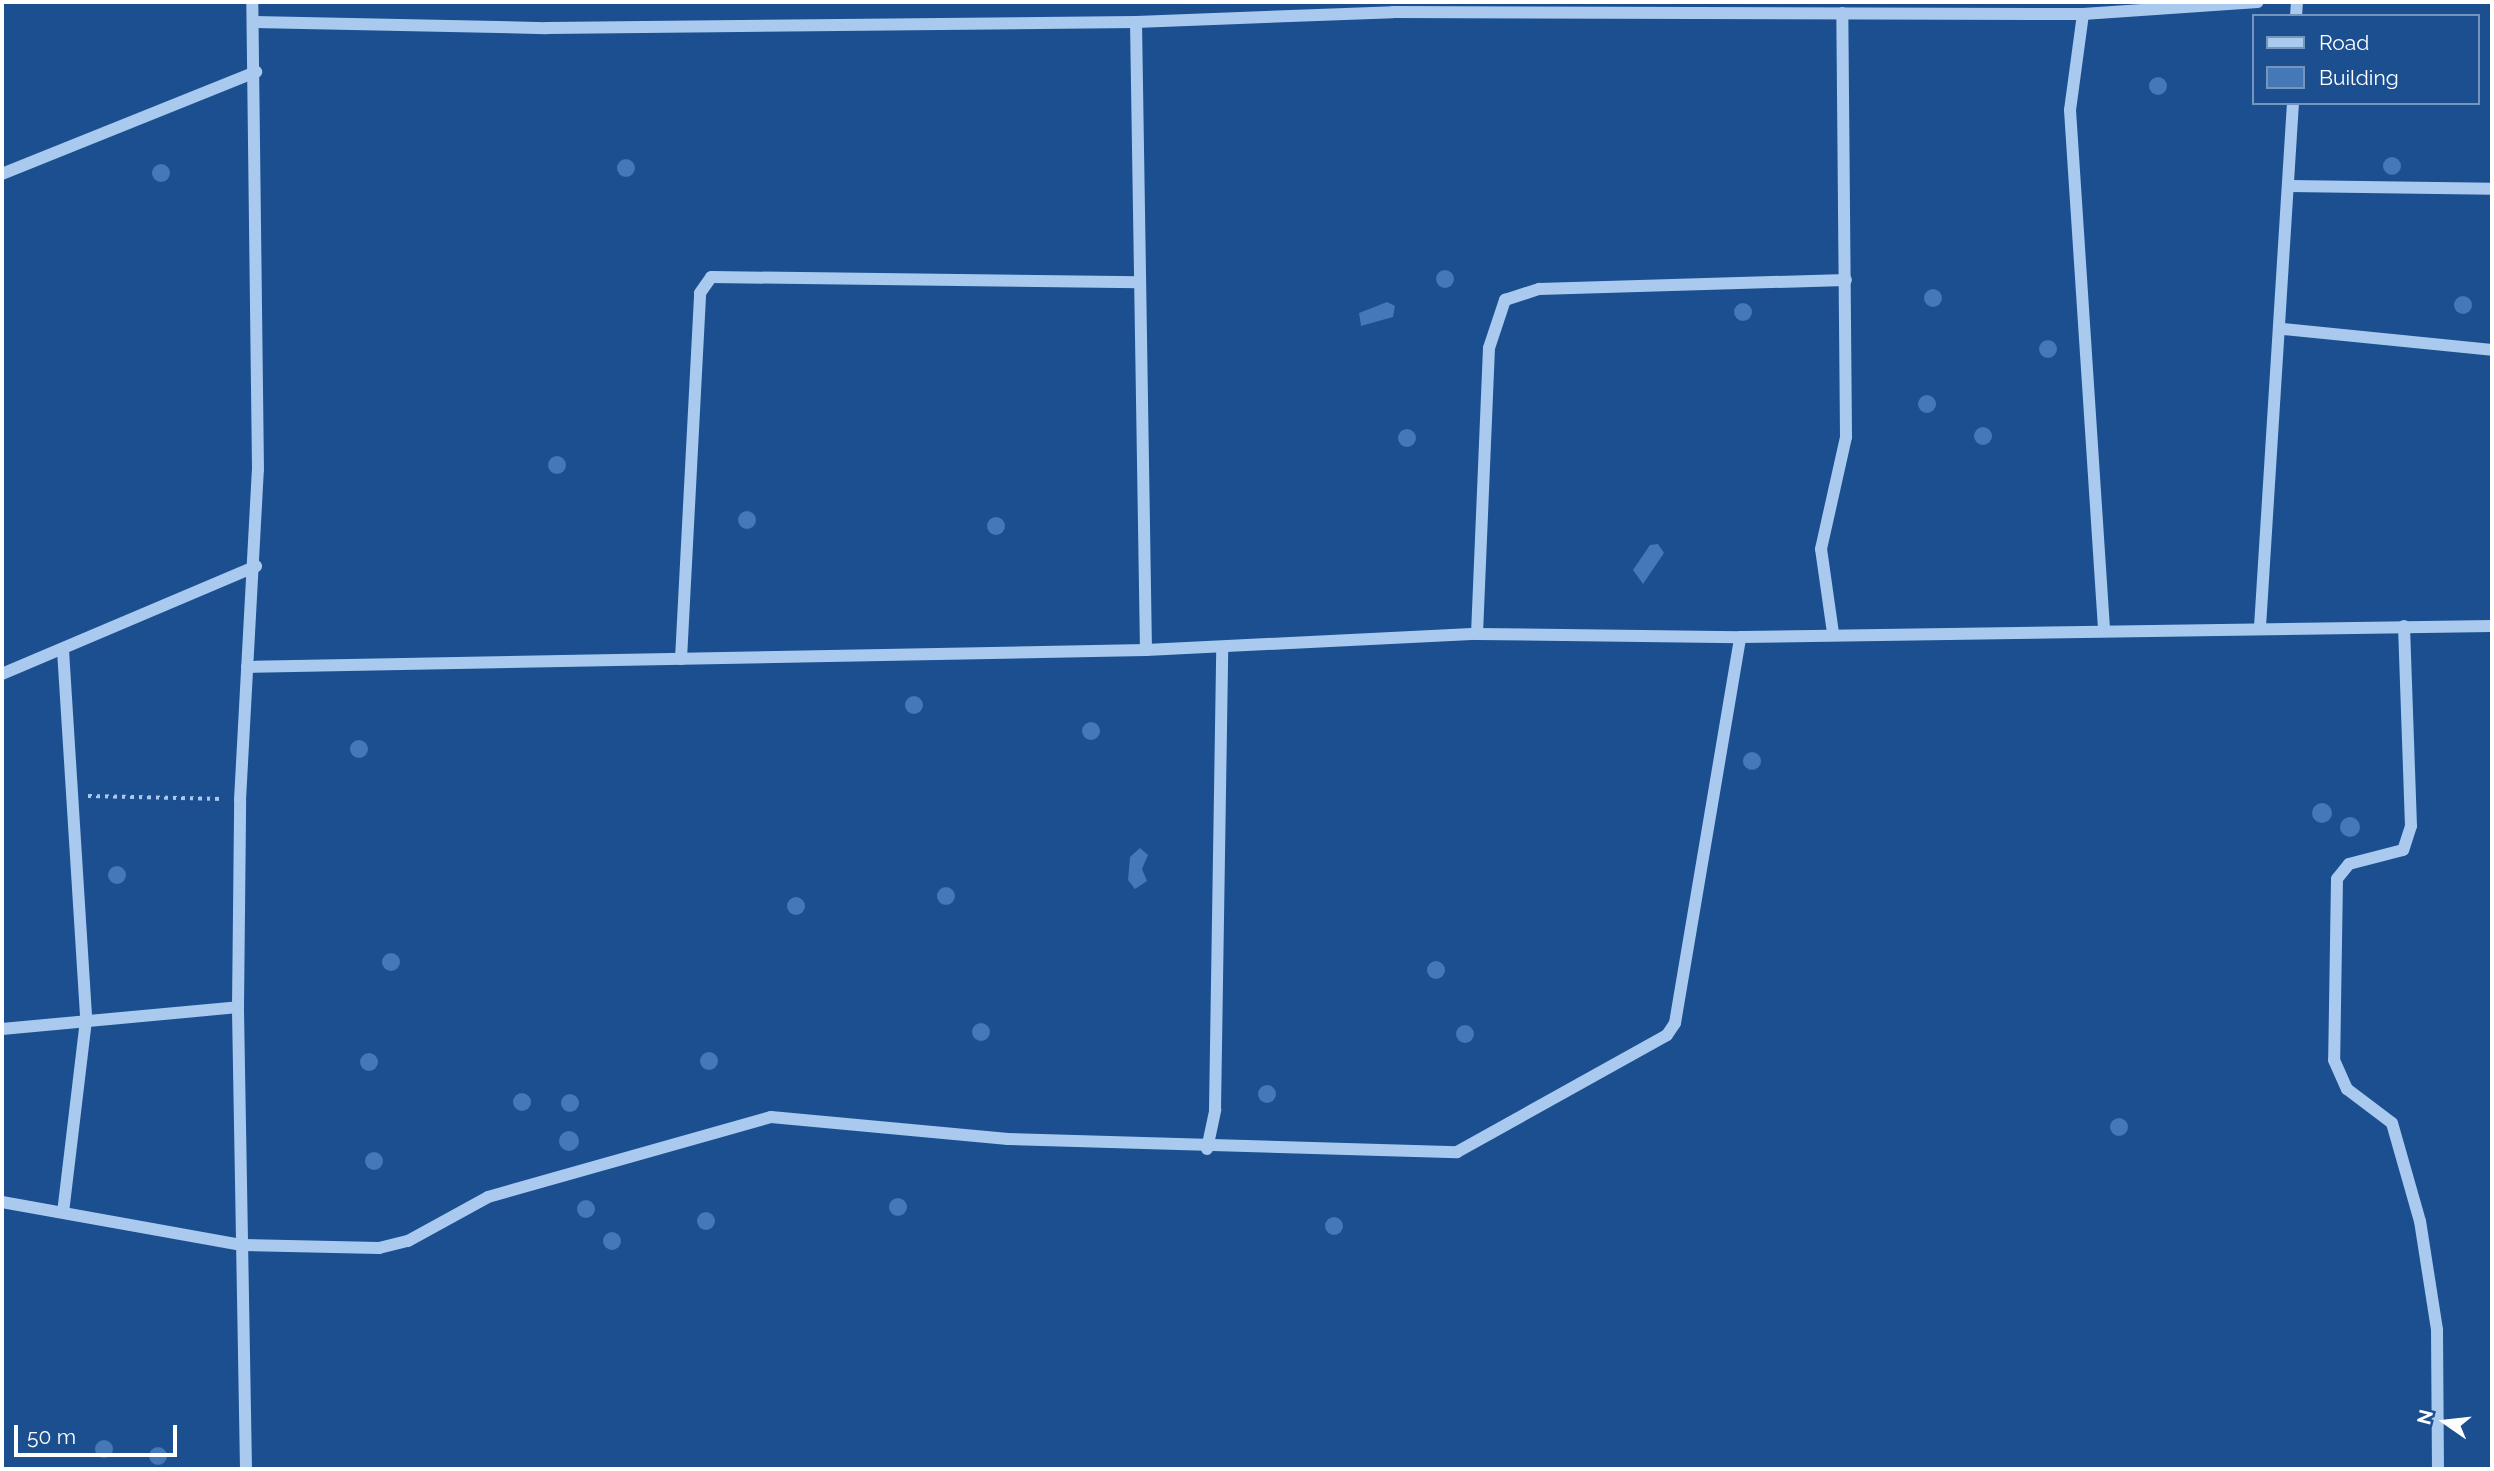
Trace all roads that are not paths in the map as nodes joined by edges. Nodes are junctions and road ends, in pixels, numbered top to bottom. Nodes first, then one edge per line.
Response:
1 (252, 2) edge
2 (2258, 2) edge
3 (1842, 13) junction
4 (2083, 13) junction
5 (254, 22) junction
6 (1136, 22) junction
7 (256, 72) junction
8 (2293, 105) edge
9 (2, 174) edge
10 (2289, 186) junction
11 (2492, 189) edge
12 (1846, 280) junction
13 (1140, 282) junction
14 (2283, 329) junction
15 (2492, 351) edge
16 (256, 566) junction
17 (2404, 626) junction
18 (2492, 626) edge
19 (2260, 627) junction
20 (2104, 629) junction
21 (1833, 633) junction
22 (1477, 634) junction
23 (1740, 637) junction
24 (1222, 647) junction
25 (63, 650) junction
26 (1146, 650) junction
27 (681, 659) junction
28 (247, 667) junction
29 (2, 674) edge
30 (238, 1007) junction
31 (86, 1020) junction
32 (2, 1029) edge
33 (1207, 1149) junction
34 (2, 1202) edge
35 (63, 1212) junction
36 (242, 1245) junction
37 (246, 1469) edge
38 (2438, 1469) edge

1 - 5 street
2 - 4 street
3 - 4 street
3 - 6 street
3 - 12 street
4 - 20 street
5 - 6 street
5 - 7 street
6 - 13 street
7 - 9 street
7 - 16 street
8 - 10 street
10 - 11 street
10 - 14 street
12 - 21 street
12 - 22 street
13 - 26 street
13 - 27 street
14 - 15 street
14 - 19 street
16 - 25 street
16 - 28 street
17 - 18 street
17 - 19 street
17 - 38 street
19 - 20 street
20 - 21 street
21 - 23 street
22 - 23 street
22 - 24 street
23 - 33 street
24 - 26 street
24 - 33 street
25 - 29 street
25 - 31 street
26 - 27 street
27 - 28 street
28 - 30 street
30 - 31 street
30 - 36 street
31 - 32 street
31 - 35 street
33 - 36 street
34 - 35 street
35 - 36 street
36 - 37 street

